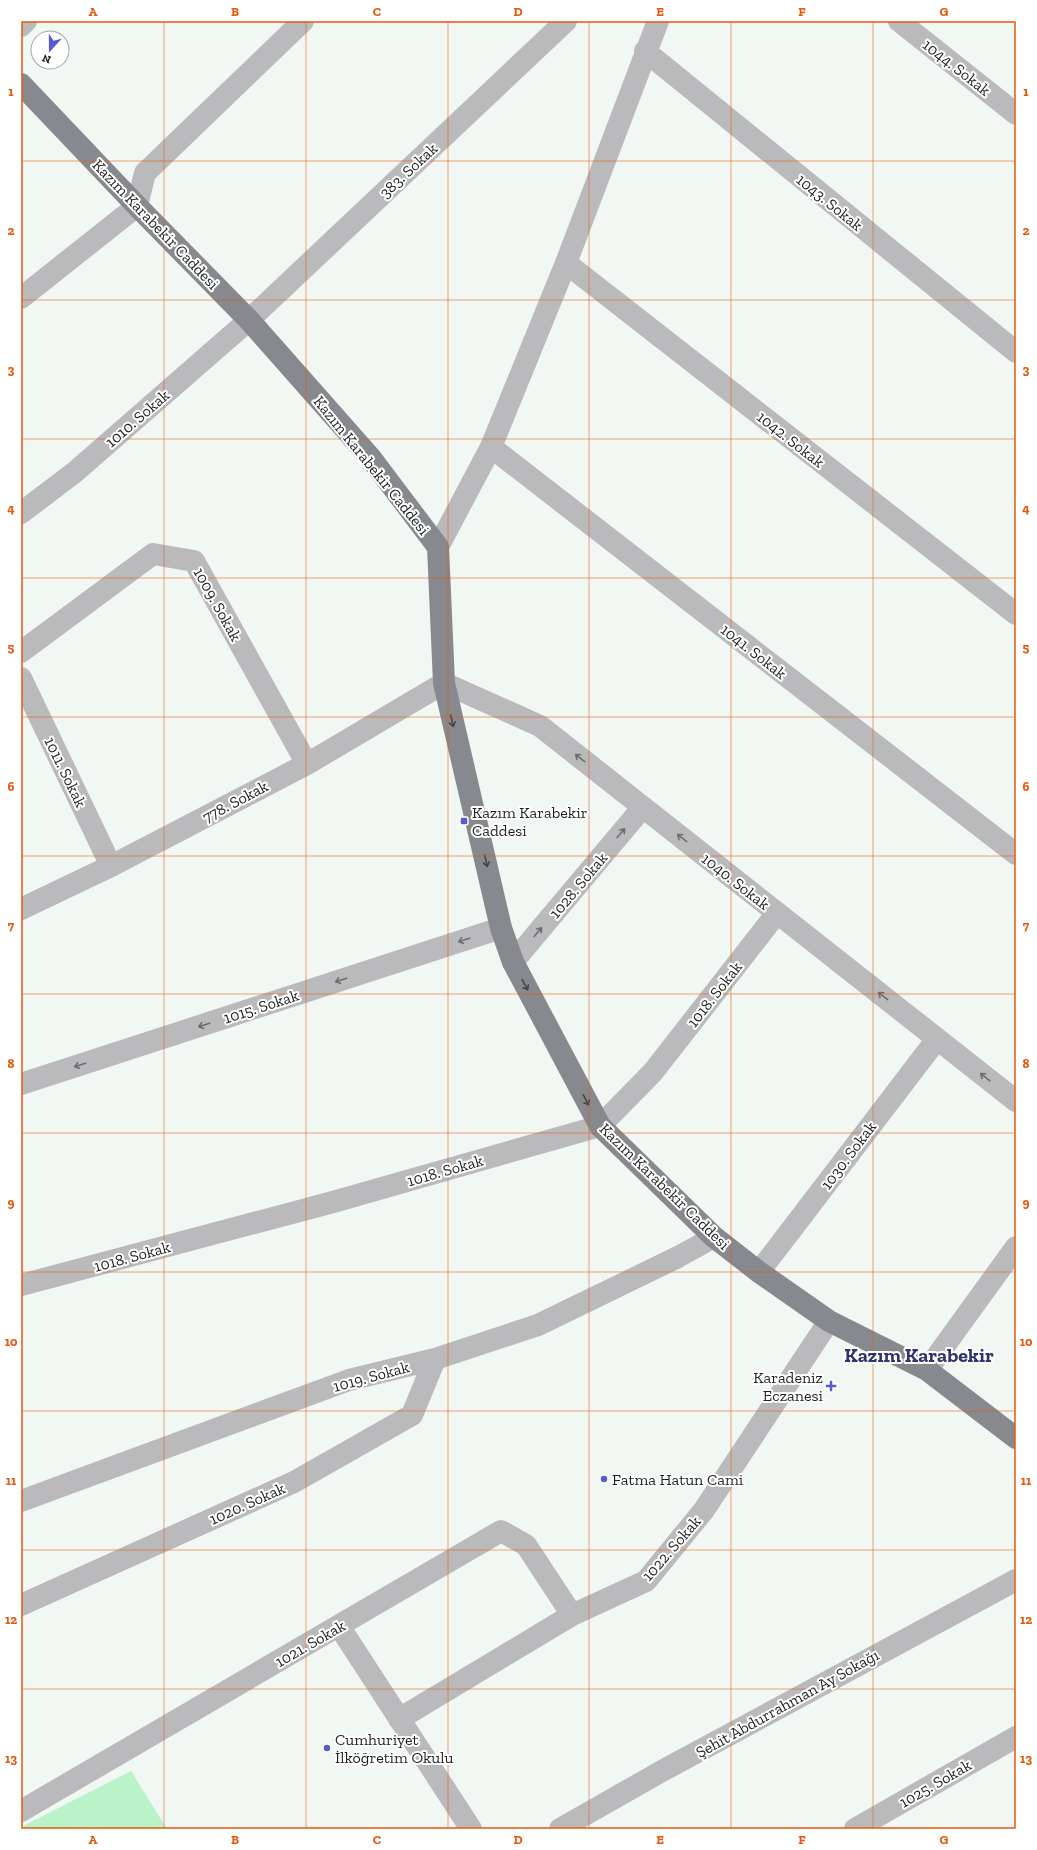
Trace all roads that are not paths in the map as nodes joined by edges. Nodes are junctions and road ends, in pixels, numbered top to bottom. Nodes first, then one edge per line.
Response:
1 (26, 21) edge
2 (303, 21) edge
3 (566, 21) edge
4 (658, 21) edge
5 (899, 21) edge
6 (21, 26) edge
7 (645, 51) junction
8 (21, 84) edge
9 (1016, 114) edge
10 (137, 206) junction
11 (566, 263) junction
12 (21, 298) edge
13 (249, 320) junction
14 (1016, 352) edge
15 (491, 447) junction
16 (21, 513) edge
17 (438, 547) junction
18 (1016, 614) edge
19 (21, 652) edge
20 (21, 678) edge
21 (444, 683) junction
22 (306, 764) junction
23 (643, 807) junction
24 (1016, 854) edge
25 (111, 866) junction
26 (21, 909) edge
27 (778, 913) junction
28 (501, 928) junction
29 (512, 962) junction
30 (937, 1039) junction
31 (21, 1084) edge
32 (1016, 1101) edge
33 (600, 1126) junction
34 (714, 1237) junction
35 (1016, 1247) edge
36 (759, 1272) junction
37 (21, 1285) edge
38 (829, 1321) junction
39 (435, 1359) junction
40 (927, 1370) junction
41 (1016, 1438) edge
42 (21, 1501) edge
43 (1016, 1580) edge
44 (21, 1605) edge
45 (572, 1616) junction
46 (339, 1626) junction
47 (399, 1719) junction
48 (1016, 1737) edge
49 (21, 1811) edge
50 (471, 1829) edge
51 (560, 1829) edge
52 (855, 1829) edge

1 - 6 street
2 - 10 street
3 - 13 street, 383. Sokak
4 - 7 street
5 - 9 street, 1044. Sokak
7 - 11 street
7 - 14 street, 1043. Sokak
8 - 10 main road, Kazım Karabekir Caddesi
10 - 12 street
10 - 13 main road, Kazım Karabekir Caddesi
11 - 15 street
11 - 18 street, 1042. Sokak
13 - 16 street, 1010. Sokak
13 - 17 main road, Kazım Karabekir Caddesi
15 - 17 street
15 - 24 street, 1041. Sokak
17 - 21 main road, Kazım Karabekir Caddesi
19 - 22 street, 1009. Sokak
20 - 25 street, 1011. Sokak
21 - 22 street, 778. Sokak
23 -> 21 street, 1040. Sokak
21 -> 28 main road, Kazım Karabekir Caddesi
22 - 25 street, 778. Sokak
27 -> 23 street, 1040. Sokak
29 -> 23 street, 1028. Sokak
25 - 26 street, 778. Sokak
30 -> 27 street, 1040. Sokak
27 - 33 street, 1018. Sokak
28 - 29 main road, Kazım Karabekir Caddesi
28 -> 31 street, 1015. Sokak
29 -> 33 main road, Kazım Karabekir Caddesi
32 -> 30 street, 1040. Sokak
30 - 36 street, 1030. Sokak
33 - 34 main road, Kazım Karabekir Caddesi
33 - 37 street, 1018. Sokak
34 - 36 main road, Kazım Karabekir Caddesi
34 - 39 street, 1019. Sokak
35 - 40 street
36 - 38 main road, Kazım Karabekir Caddesi
38 - 40 main road, Kazım Karabekir Caddesi
38 - 45 street, 1022. Sokak
39 - 42 street, 1019. Sokak
39 - 44 street, 1020. Sokak
40 - 41 main road, Kazım Karabekir Caddesi
43 - 51 street, Şehit Abdurrahman Ay Sokağı
45 - 46 street, 1021. Sokak
45 - 47 street, 1022. Sokak
46 - 47 street
46 - 49 street, 1021. Sokak
47 - 50 street
48 - 52 street, 1025. Sokak

